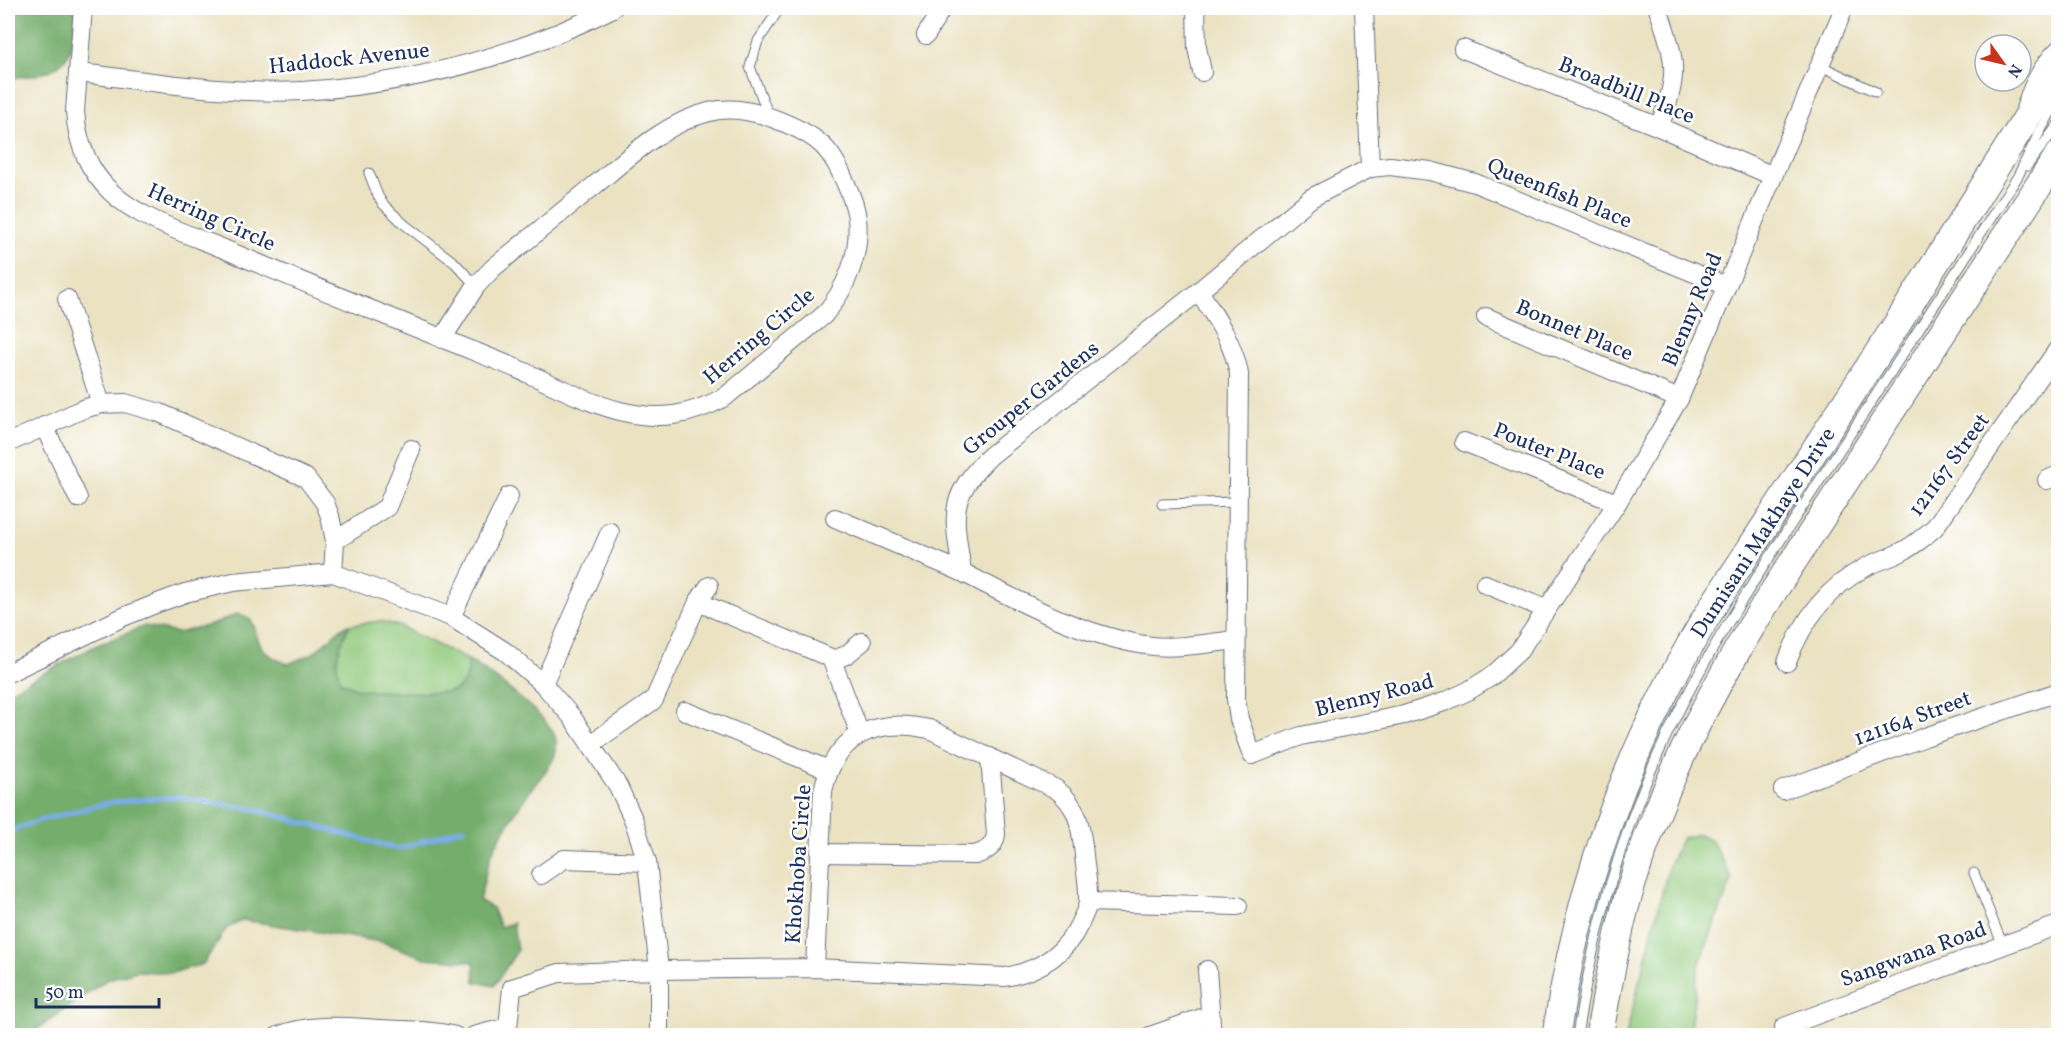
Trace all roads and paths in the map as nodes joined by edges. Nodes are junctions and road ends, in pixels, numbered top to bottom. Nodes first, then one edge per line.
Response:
1 (83, 8) edge
2 (613, 8) edge
3 (777, 8) edge
4 (942, 8) edge
5 (1196, 8) edge
6 (1364, 8) edge
7 (1658, 8) edge
8 (1844, 8) edge
9 (926, 35) dead end
10 (2058, 44) edge
11 (1463, 49) dead end
12 (1819, 65) junction
13 (2058, 68) edge
14 (1202, 72) dead end
15 (79, 73) junction
16 (1876, 92) dead end
17 (2058, 99) edge
18 (769, 116) junction
19 (2058, 125) edge
20 (1659, 126) junction
21 (2017, 136) junction
22 (2056, 163) edge
23 (1370, 168) junction
24 (369, 173) dead end
25 (1773, 176) junction
26 (2018, 176) junction
27 (477, 286) junction
28 (1726, 286) junction
29 (1199, 291) junction
30 (67, 299) dead end
31 (1486, 317) dead end
32 (442, 339) junction
33 (2058, 349) edge
34 (1679, 399) junction
35 (101, 404) junction
36 (44, 426) junction
37 (1464, 442) dead end
38 (8, 443) edge
39 (411, 448) dead end
40 (509, 496) dead end
41 (78, 498) dead end
42 (1238, 502) junction
43 (1617, 502) junction
44 (1162, 504) dead end
45 (835, 518) dead end
46 (610, 532) dead end
47 (335, 541) junction
48 (962, 572) junction
49 (333, 573) junction
50 (1485, 584) dead end
51 (709, 586) dead end
52 (698, 602) junction
53 (1545, 609) junction
54 (451, 617) junction
55 (1236, 640) junction
56 (862, 642) dead end
57 (834, 660) junction
58 (1787, 662) dead end
59 (8, 673) edge
60 (543, 684) junction
61 (2058, 692) edge
62 (685, 711) dead end
63 (860, 734) junction
64 (591, 744) junction
65 (990, 757) junction
66 (829, 770) junction
67 (1783, 790) dead end
68 (820, 853) junction
69 (647, 862) junction
70 (1974, 873) dead end
71 (541, 875) dead end
72 (1088, 902) junction
73 (1238, 906) dead end
74 (2058, 925) edge
75 (2002, 946) junction
76 (815, 968) junction
77 (659, 970) junction
78 (1207, 970) dead end
79 (1210, 1015) junction
80 (1784, 1027) dead end
81 (278, 1035) edge
82 (455, 1035) edge
83 (474, 1035) edge
84 (659, 1035) edge
85 (1150, 1035) edge
86 (1212, 1035) edge
87 (1556, 1035) edge
88 (1577, 1035) edge
89 (1599, 1035) edge

1 - 15 street, Herring Circle
2 - 15 street, Haddock Avenue
3 - 18 lane
4 - 9 street
5 - 14 street
6 - 23 street
7 - 20 street
8 - 12 street, Blenny Road
10 - 21 lane
11 - 20 street, Broadbill Place
12 - 16 lane
12 - 25 street, Blenny Road
13 - 21 main road, Dumisani Makhaye Drive
15 - 32 street, Herring Circle
17 - 26 lane
18 - 27 street, Herring Circle
18 - 32 street, Herring Circle
19 - 26 lane
20 - 25 street, Broadbill Place
21 - 87 main road, Dumisani Makhaye Drive
22 - 89 main road, Dumisani Makhaye Drive
23 - 28 street, Queenfish Place
23 - 29 street, Grouper Gardens
24 - 27 lane
25 - 28 street, Blenny Road
26 - 88 lane
27 - 32 street, Herring Circle
28 - 34 street, Blenny Road
29 - 42 street
29 - 48 street, Grouper Gardens
30 - 35 street
31 - 34 street, Bonnet Place
33 - 58 street, 121167 Street
34 - 43 street, Blenny Road
35 - 36 street
35 - 47 street
36 - 38 street
36 - 41 street
37 - 43 street, Pouter Place
39 - 47 street
40 - 54 street
42 - 44 lane
42 - 55 street
43 - 53 street, Blenny Road
45 - 48 street
46 - 60 street
47 - 49 street
48 - 55 street
49 - 54 street
49 - 59 street
50 - 53 street
51 - 52 street
52 - 57 street
52 - 64 street
53 - 55 street, Blenny Road
54 - 60 street
56 - 57 street
57 - 63 street
60 - 64 street
61 - 67 street, 121164 Street
62 - 66 street
63 - 65 street, Khokhoba Circle
63 - 66 street, Khokhoba Circle
64 - 69 street
65 - 68 street
65 - 72 street, Khokhoba Circle
66 - 68 street, Khokhoba Circle
68 - 76 street, Khokhoba Circle
69 - 71 street
69 - 77 street
70 - 75 lane
72 - 73 street
72 - 76 street, Khokhoba Circle
74 - 75 street, Sangwana Road
75 - 80 street, Sangwana Road
76 - 77 street, Khokhoba Circle
77 - 83 street, Khokhoba Circle
77 - 84 street
78 - 79 street
79 - 85 street
79 - 86 street
81 - 82 street

